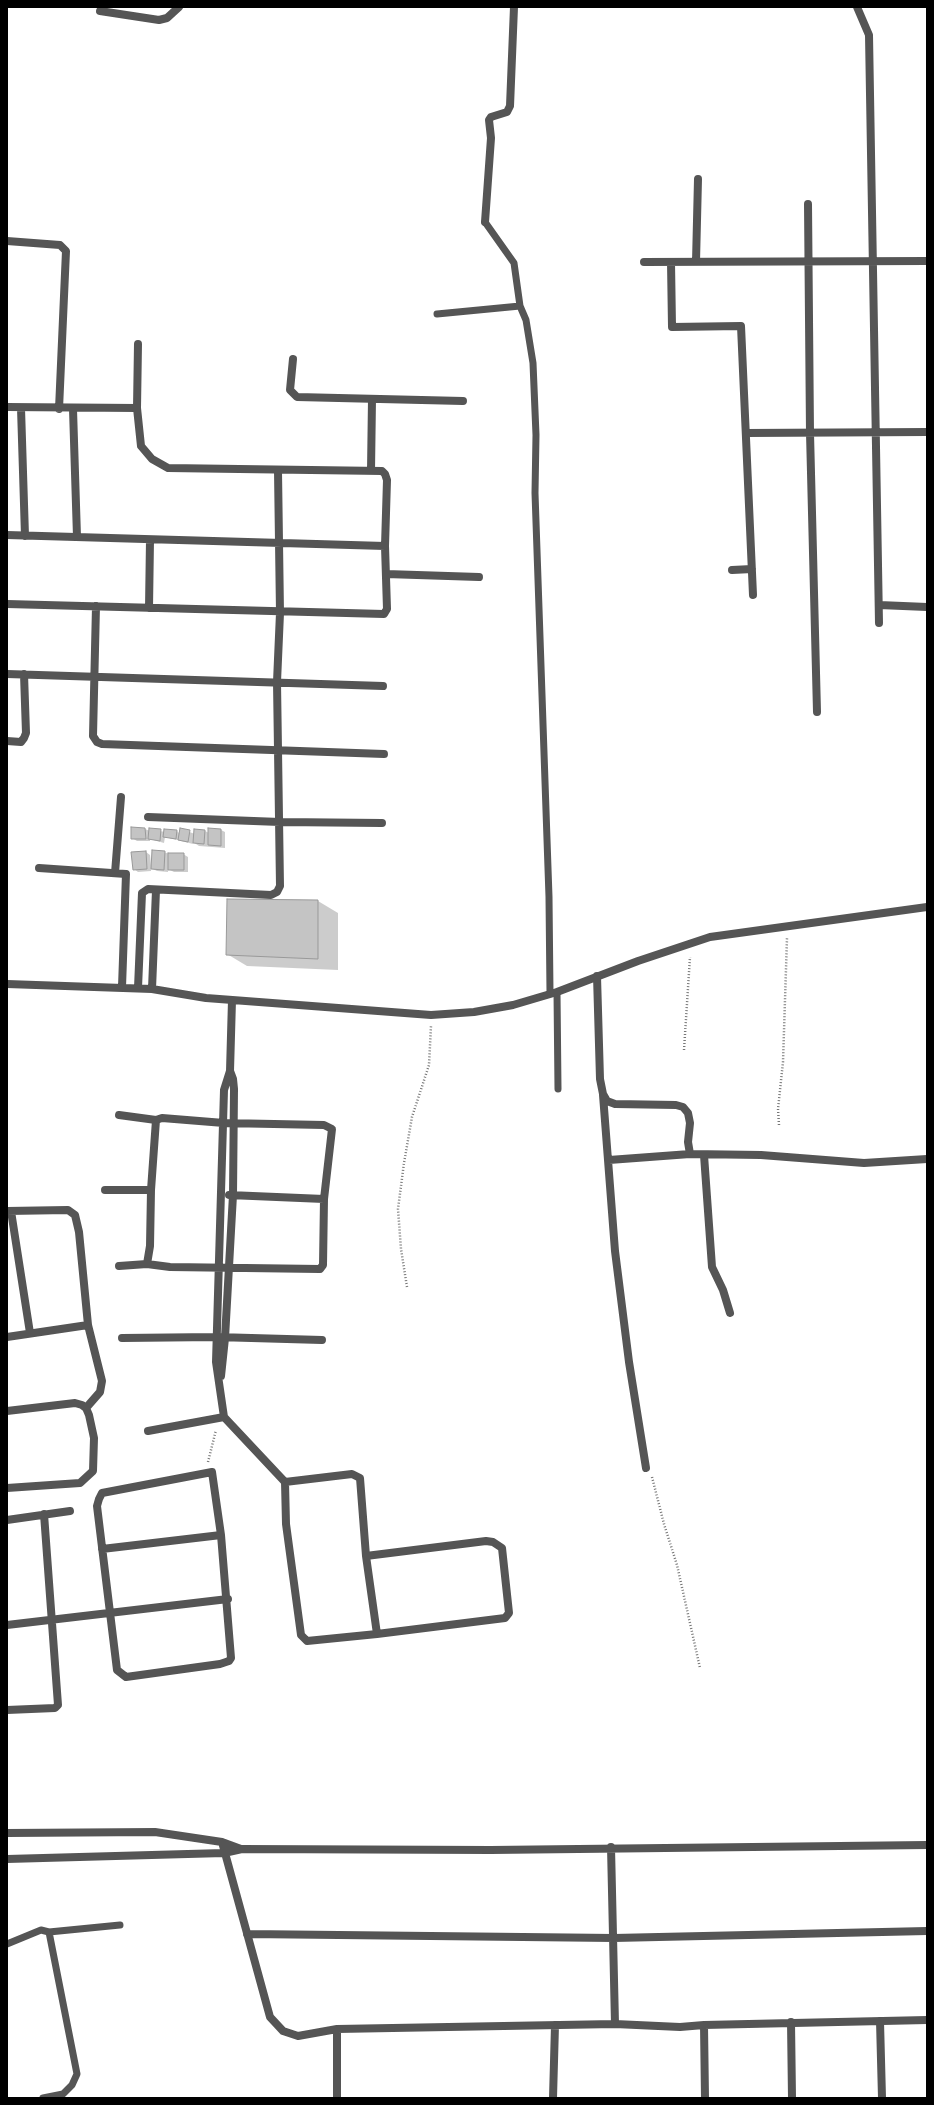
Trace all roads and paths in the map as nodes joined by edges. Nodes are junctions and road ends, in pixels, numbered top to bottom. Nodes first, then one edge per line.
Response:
1 (179, 7) edge
2 (514, 7) edge
3 (857, 7) edge
4 (100, 11) dead end
5 (698, 179) dead end
6 (808, 204) dead end
7 (485, 222) joint
8 (7, 241) edge
9 (810, 261) junction
10 (873, 261) junction
11 (927, 261) edge
12 (644, 262) dead end
13 (671, 262) junction
14 (696, 262) junction
15 (520, 306) junction
16 (436, 314) dead end
17 (138, 344) dead end
18 (293, 359) dead end
19 (372, 399) junction
20 (463, 401) dead end
21 (7, 407) edge
22 (21, 408) junction
23 (59, 408) junction
24 (138, 408) junction
25 (73, 409) junction
26 (810, 432) junction
27 (876, 432) junction
28 (927, 432) edge
29 (746, 433) junction
30 (278, 471) junction
31 (371, 471) junction
32 (7, 535) edge
33 (25, 536) junction
34 (77, 537) junction
35 (150, 540) junction
36 (279, 544) junction
37 (385, 546) junction
38 (752, 569) junction
39 (732, 570) dead end
40 (386, 574) junction
41 (479, 577) dead end
42 (753, 595) dead end
43 (7, 604) edge
44 (878, 604) junction
45 (96, 606) junction
46 (927, 607) edge
47 (149, 608) junction
48 (280, 613) junction
49 (879, 623) dead end
50 (7, 674) edge
51 (24, 674) junction
52 (94, 677) junction
53 (277, 682) junction
54 (383, 686) dead end
55 (817, 712) dead end
56 (7, 741) edge
57 (278, 750) junction
58 (384, 754) dead end
59 (121, 797) dead end
60 (148, 817) dead end
61 (280, 822) junction
62 (382, 823) dead end
63 (39, 868) dead end
64 (115, 873) junction
65 (156, 890) junction
66 (927, 907) edge
67 (788, 926) junction
68 (691, 942) junction
69 (597, 976) junction
70 (7, 984) edge
71 (122, 987) junction
72 (138, 988) junction
73 (152, 988) junction
74 (554, 992) junction
75 (232, 1000) junction
76 (431, 1015) junction
77 (684, 1050) dead end
78 (230, 1071) junction
79 (558, 1089) dead end
80 (603, 1094) junction
81 (119, 1115) dead end
82 (156, 1120) junction
83 (224, 1122) junction
84 (233, 1123) junction
85 (779, 1125) dead end
86 (690, 1154) junction
87 (704, 1155) junction
88 (927, 1159) edge
89 (609, 1160) junction
90 (105, 1190) dead end
91 (151, 1190) junction
92 (222, 1195) junction
93 (233, 1195) junction
94 (324, 1199) junction
95 (9, 1211) edge
96 (147, 1264) junction
97 (118, 1266) dead end
98 (218, 1267) junction
99 (229, 1267) junction
100 (407, 1287) dead end
101 (730, 1313) dead end
102 (88, 1325) junction
103 (30, 1333) junction
104 (7, 1337) edge
105 (216, 1337) junction
106 (122, 1338) dead end
107 (225, 1338) junction
108 (322, 1340) dead end
109 (220, 1384) junction
110 (86, 1408) junction
111 (7, 1411) edge
112 (222, 1417) junction
113 (148, 1431) dead end
114 (646, 1468) joint
115 (212, 1472) junction
116 (285, 1482) junction
117 (7, 1488) edge
118 (70, 1511) dead end
119 (44, 1514) junction
120 (7, 1520) edge
121 (221, 1535) junction
122 (102, 1549) junction
123 (366, 1556) junction
124 (228, 1599) junction
125 (109, 1612) junction
126 (52, 1620) junction
127 (7, 1625) edge
128 (377, 1634) junction
129 (700, 1668) dead end
130 (7, 1710) edge
131 (7, 1833) edge
132 (222, 1842) junction
133 (927, 1845) edge
134 (611, 1847) junction
135 (242, 1849) junction
136 (224, 1853) junction
137 (7, 1859) edge
138 (120, 1925) dead end
139 (927, 1931) edge
140 (49, 1932) junction
141 (247, 1934) junction
142 (614, 1938) junction
143 (7, 1944) edge
144 (927, 2020) edge
145 (880, 2021) junction
146 (791, 2022) junction
147 (615, 2024) junction
148 (555, 2025) junction
149 (704, 2025) junction
150 (337, 2029) junction
151 (43, 2098) edge
152 (337, 2098) edge
153 (553, 2098) edge
154 (705, 2098) edge
155 (792, 2098) edge
156 (882, 2098) edge

1 - 4 street
2 - 7 street
3 - 10 street
5 - 14 street
6 - 9 street
7 - 15 lane
8 - 23 street
9 - 10 street
9 - 14 street
9 - 26 street
10 - 11 street
10 - 27 street
12 - 13 street
13 - 14 street
13 - 29 street
15 - 16 lane
15 - 74 lane
17 - 24 street
18 - 19 street
19 - 20 street
19 - 31 street
21 - 22 street
22 - 23 street
22 - 33 street
23 - 25 street
24 - 25 street
24 - 30 street
25 - 34 street
26 - 27 street
26 - 29 street
26 - 55 street
27 - 28 street
27 - 44 street
29 - 38 street
30 - 31 street
30 - 36 street
31 - 37 street
32 - 33 street
33 - 34 street
34 - 35 street
35 - 36 street
35 - 47 street
36 - 37 street
36 - 48 street
37 - 40 street
38 - 39 street
38 - 42 street
40 - 41 street
40 - 48 street
43 - 45 street
44 - 46 street
44 - 49 street
45 - 47 street
45 - 52 street
47 - 48 street
48 - 53 street
50 - 51 street
51 - 52 street
51 - 56 street
52 - 53 street
52 - 57 street
53 - 54 street
53 - 57 street
57 - 58 street
57 - 61 street
59 - 64 street
60 - 61 street
61 - 62 street
61 - 65 street
63 - 64 street
64 - 71 street
65 - 72 street
65 - 73 street
66 - 67 street
67 - 68 street
67 - 85 path
68 - 69 street
68 - 77 path
69 - 74 street
69 - 80 street
70 - 71 street
71 - 72 street
72 - 73 street
73 - 75 street
74 - 76 street
74 - 79 lane
75 - 76 street
75 - 78 street
76 - 100 path
78 - 83 street
78 - 84 street
80 - 86 street
80 - 89 street
81 - 82 street
82 - 83 street
82 - 91 street
83 - 84 street
83 - 92 street
84 - 93 street
84 - 94 street
86 - 87 street
86 - 89 street
87 - 88 street
87 - 101 street
89 - 114 street
90 - 91 street
91 - 96 street
92 - 93 street
92 - 98 street
93 - 94 street
93 - 99 street
94 - 99 street
95 - 102 street
95 - 103 street
96 - 97 street
96 - 98 street
98 - 99 street
98 - 105 street
99 - 107 street
102 - 103 street
102 - 110 street
103 - 104 street
105 - 106 street
105 - 107 street
105 - 109 street
107 - 108 street
107 - 109 street
109 - 112 street
110 - 111 street
110 - 117 street
112 - 113 street
112 - 115 path
112 - 116 street
114 - 129 path
115 - 121 street
115 - 122 street
116 - 123 street
116 - 128 street
118 - 119 street
119 - 120 street
119 - 126 street
121 - 122 street
121 - 124 street
122 - 125 street
123 - 128 street
123 - 128 street
124 - 125 street
124 - 125 street
125 - 126 street
126 - 127 street
126 - 130 street
131 - 132 street
132 - 135 street
132 - 136 street
133 - 134 street
134 - 135 street
134 - 142 street
135 - 136 street
136 - 137 street
136 - 141 street
138 - 140 lane
139 - 142 street
140 - 143 lane
140 - 151 lane
141 - 142 street
141 - 150 street
142 - 147 street
144 - 145 street
145 - 146 street
145 - 156 street
146 - 149 street
146 - 155 street
147 - 148 street
147 - 149 street
148 - 150 street
148 - 153 street
149 - 154 street
150 - 152 street

